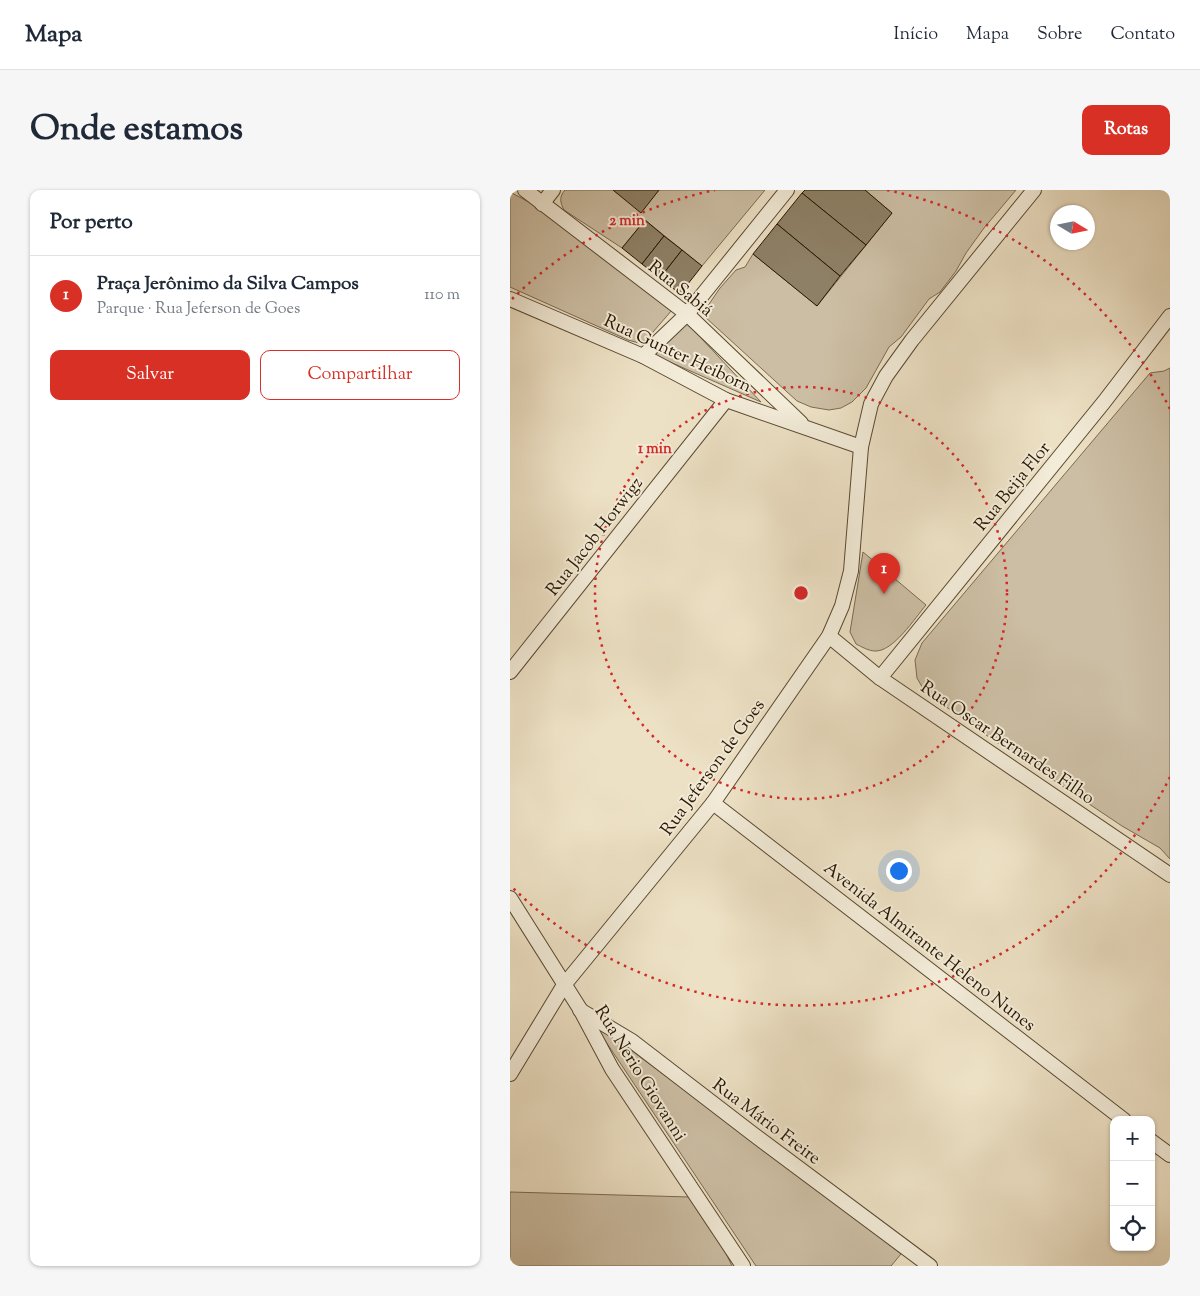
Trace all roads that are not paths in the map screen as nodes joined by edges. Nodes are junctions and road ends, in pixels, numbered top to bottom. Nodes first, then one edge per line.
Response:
1 (525, 190) edge
2 (553, 190) edge
3 (787, 190) edge
4 (1034, 190) edge
5 (542, 204) junction
6 (510, 300) edge
7 (687, 314) junction
8 (1170, 316) edge
9 (643, 356) junction
10 (726, 400) junction
11 (804, 426) junction
12 (861, 447) junction
13 (828, 636) junction
14 (510, 672) edge
15 (880, 678) junction
16 (713, 803) junction
17 (1170, 875) edge
18 (510, 898) edge
19 (564, 985) junction
20 (580, 1009) junction
21 (510, 1074) edge
22 (1119, 1116) edge
23 (1155, 1144) edge
24 (1170, 1155) edge
25 (743, 1266) edge
26 (930, 1266) edge

1 - 5 street, Rua Sabiá
2 - 5 street
3 - 7 street
4 - 12 street, Rua Jeferson de Goes
5 - 7 street, Rua Sabiá
6 - 9 street, Rua Gunter Heiborn
7 - 9 street
7 - 11 street, Rua Sabiá
8 - 15 street, Rua Beija Flor
9 - 10 street, Rua Gunter Heiborn
10 - 11 street, Rua Gunter Heiborn
10 - 14 street, Rua Jacob Horwigz
11 - 12 street, Rua Gunter Heiborn
12 - 13 street, Rua Jeferson de Goes
13 - 15 street, Rua Oscar Bernardes Filho
13 - 16 street, Rua Jeferson de Goes
15 - 17 street, Rua Oscar Bernardes Filho
16 - 19 street, Rua Jeferson de Goes
16 - 22 street, Avenida Almirante Heleno Nunes
18 - 19 street, Rua Nerio Giovanni
19 - 20 street, Rua Nerio Giovanni
19 - 21 street, Rua Jeferson de Goes
20 - 25 street, Rua Nerio Giovanni
20 - 26 street, Rua Mário Freire
23 - 24 street

